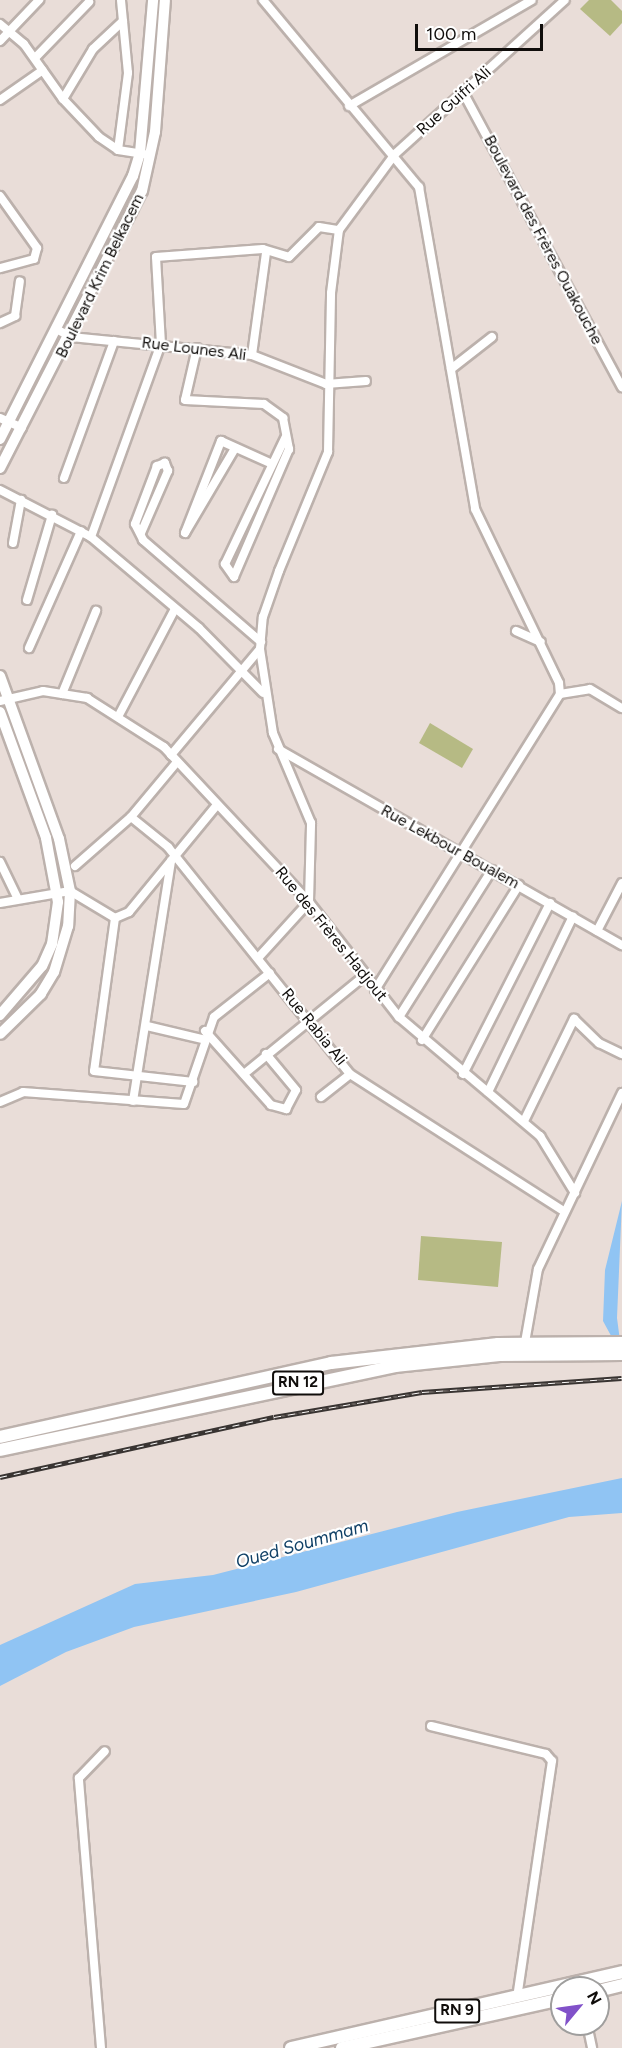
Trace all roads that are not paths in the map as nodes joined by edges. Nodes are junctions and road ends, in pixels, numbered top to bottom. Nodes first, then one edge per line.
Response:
1 (39, 0) edge
2 (121, 0) edge
3 (153, 0) edge
4 (165, 0) edge
5 (263, 0) edge
6 (532, 0) edge
7 (565, 0) edge
8 (89, 3) dead end
9 (123, 21) junction
10 (0, 24) edge
11 (10, 32) junction
12 (0, 41) edge
13 (35, 58) junction
14 (43, 70) junction
15 (464, 94) junction
16 (63, 99) junction
17 (0, 100) edge
18 (349, 106) junction
19 (118, 150) junction
20 (146, 154) junction
21 (395, 154) junction
22 (0, 196) edge
23 (339, 230) junction
24 (266, 253) junction
25 (0, 268) edge
26 (20, 281) dead end
27 (0, 323) edge
28 (58, 330) junction
29 (71, 336) junction
30 (492, 338) dead end
31 (114, 341) junction
32 (161, 344) junction
33 (197, 348) junction
34 (252, 356) junction
35 (451, 369) junction
36 (366, 381) dead end
37 (326, 384) junction
38 (622, 387) edge
39 (4, 421) edge
40 (22, 428) junction
41 (285, 438) junction
42 (0, 439) edge
43 (234, 450) junction
44 (270, 463) junction
45 (0, 468) edge
46 (64, 478) dead end
47 (0, 490) edge
48 (21, 500) junction
49 (52, 515) junction
50 (81, 531) junction
51 (141, 533) junction
52 (91, 537) junction
53 (13, 543) dead end
54 (27, 600) dead end
55 (175, 609) junction
56 (96, 611) dead end
57 (516, 631) dead end
58 (541, 642) junction
59 (260, 645) junction
60 (29, 648) dead end
61 (243, 669) junction
62 (0, 676) edge
63 (62, 694) junction
64 (264, 694) junction
65 (560, 694) junction
66 (4, 699) edge
67 (622, 708) edge
68 (0, 712) edge
69 (119, 715) junction
70 (278, 748) junction
71 (174, 759) junction
72 (217, 805) junction
73 (131, 817) junction
74 (461, 853) junction
75 (173, 856) junction
76 (0, 862) edge
77 (75, 866) dead end
78 (492, 870) junction
79 (622, 883) edge
80 (519, 885) junction
81 (70, 891) junction
82 (57, 892) junction
83 (18, 899) junction
84 (309, 902) junction
85 (0, 903) edge
86 (550, 903) junction
87 (573, 916) junction
88 (115, 918) junction
89 (597, 931) junction
90 (622, 945) edge
91 (258, 958) junction
92 (270, 973) junction
93 (364, 976) junction
94 (375, 990) junction
95 (0, 1015) edge
96 (399, 1017) junction
97 (308, 1021) junction
98 (147, 1026) junction
99 (0, 1034) edge
100 (203, 1035) junction
101 (422, 1040) junction
102 (266, 1054) junction
103 (622, 1054) edge
104 (138, 1074) junction
105 (244, 1074) junction
106 (350, 1074) junction
107 (463, 1074) junction
108 (193, 1082) junction
109 (488, 1092) junction
110 (622, 1093) edge
111 (321, 1097) dead end
112 (133, 1101) junction
113 (0, 1102) edge
114 (524, 1121) junction
115 (575, 1193) junction
116 (565, 1212) junction
117 (622, 1343) edge
118 (601, 1348) junction
119 (525, 1350) junction
120 (622, 1354) edge
121 (0, 1437) edge
122 (0, 1450) edge
123 (431, 1726) dead end
124 (105, 1751) dead end
125 (622, 1972) edge
126 (517, 1997) junction
127 (550, 2002) edge
128 (101, 2048) edge
129 (291, 2048) edge
130 (342, 2048) edge

1 - 11 street
2 - 9 street
3 - 20 main road, Boulevard Krim Belkacem
4 - 20 main road, Boulevard Krim Belkacem
5 - 18 street
6 - 18 street
7 - 15 street, Rue Guifri Ali
8 - 13 street
9 - 16 street
9 - 19 street
10 - 11 street
11 - 12 street
11 - 13 street
13 - 14 street
14 - 16 street
14 - 17 street
15 - 21 street, Rue Guifri Ali
15 - 38 street, Boulevard des Frères Ouakouche
16 - 19 street
18 - 21 street
19 - 20 street
20 - 28 main road, Boulevard Krim Belkacem
20 - 29 main road, Boulevard Krim Belkacem
21 - 23 street, Rue Guifri Ali
21 - 35 street
22 - 25 street
23 - 24 street
23 - 37 street
24 - 32 street
24 - 34 street
26 - 27 street
28 - 29 street, Rue Lounes Ali
28 - 39 main road, Boulevard Krim Belkacem
29 - 31 street, Rue Lounes Ali
29 - 40 main road, Boulevard Krim Belkacem
30 - 35 street
31 - 32 street, Rue Lounes Ali
31 - 46 street
32 - 33 street, Rue Lounes Ali
32 - 52 street
33 - 34 street, Rue Lounes Ali
33 - 41 street
34 - 37 street, Rue Lounes Ali
35 - 58 street
36 - 37 street
37 - 59 street
39 - 40 street
39 - 42 main road, Boulevard Krim Belkacem
40 - 45 main road, Boulevard Krim Belkacem
41 - 44 street
41 - 44 street
43 - 43 street
43 - 44 street
47 - 48 street
48 - 49 street
48 - 53 street
49 - 50 street
49 - 54 street
50 - 52 street
50 - 60 street
51 - 51 street
51 - 59 street
52 - 55 street
55 - 61 street
55 - 69 street
56 - 63 street
57 - 58 street
58 - 65 street
59 - 61 street
59 - 64 street
61 - 64 street
61 - 71 street
62 - 66 main road
63 - 66 street, Rue des Frères Hadjout
63 - 69 street, Rue des Frères Hadjout
64 - 70 street
65 - 67 street
65 - 74 street
66 - 81 main road
68 - 82 main road
69 - 71 street, Rue des Frères Hadjout
70 - 74 street, Rue Lekbour Boualem
70 - 84 street
71 - 72 street, Rue des Frères Hadjout
71 - 73 street
72 - 75 street
72 - 84 street, Rue des Frères Hadjout
73 - 75 street, Rue Rabia Ali
73 - 77 street
74 - 78 street, Rue Lekbour Boualem
74 - 94 street
75 - 88 street
75 - 91 street, Rue Rabia Ali
75 - 98 street
76 - 83 street
78 - 80 street, Rue Lekbour Boualem
78 - 96 street
79 - 89 street
80 - 86 street, Rue Lekbour Boualem
80 - 101 street
81 - 82 street
81 - 88 street
81 - 99 main road
82 - 83 street
82 - 95 main road
83 - 85 street
84 - 91 street
84 - 93 street, Rue des Frères Hadjout
86 - 87 street, Rue Lekbour Boualem
86 - 107 street
87 - 89 street, Rue Lekbour Boualem
87 - 109 street
88 - 104 street
89 - 90 street, Rue Lekbour Boualem
91 - 92 street, Rue Rabia Ali
92 - 97 street, Rue Rabia Ali
92 - 100 street
93 - 94 street, Rue des Frères Hadjout
93 - 97 street
94 - 96 street, Rue des Frères Hadjout
96 - 101 street, Rue des Frères Hadjout
97 - 102 street
97 - 106 street, Rue Rabia Ali
98 - 100 street
98 - 104 street
100 - 105 street
100 - 108 street
101 - 107 street, Rue des Frères Hadjout
102 - 105 street
102 - 105 street
103 - 114 street
104 - 108 street
104 - 112 street
106 - 111 street
106 - 116 street, Rue Rabia Ali
107 - 109 street, Rue des Frères Hadjout
108 - 112 street
109 - 114 street, Rue des Frères Hadjout
110 - 115 street
112 - 113 street
114 - 115 street, Rue des Frères Hadjout
115 - 116 street
116 - 119 street
117 - 118 highway, RN 12
118 - 119 highway, RN 12
118 - 120 highway, RN 12
119 - 121 highway, RN 12
119 - 122 highway, RN 12
123 - 126 street
124 - 128 street
125 - 126 highway, RN 9
126 - 129 highway, RN 9
127 - 130 highway, RN 9

